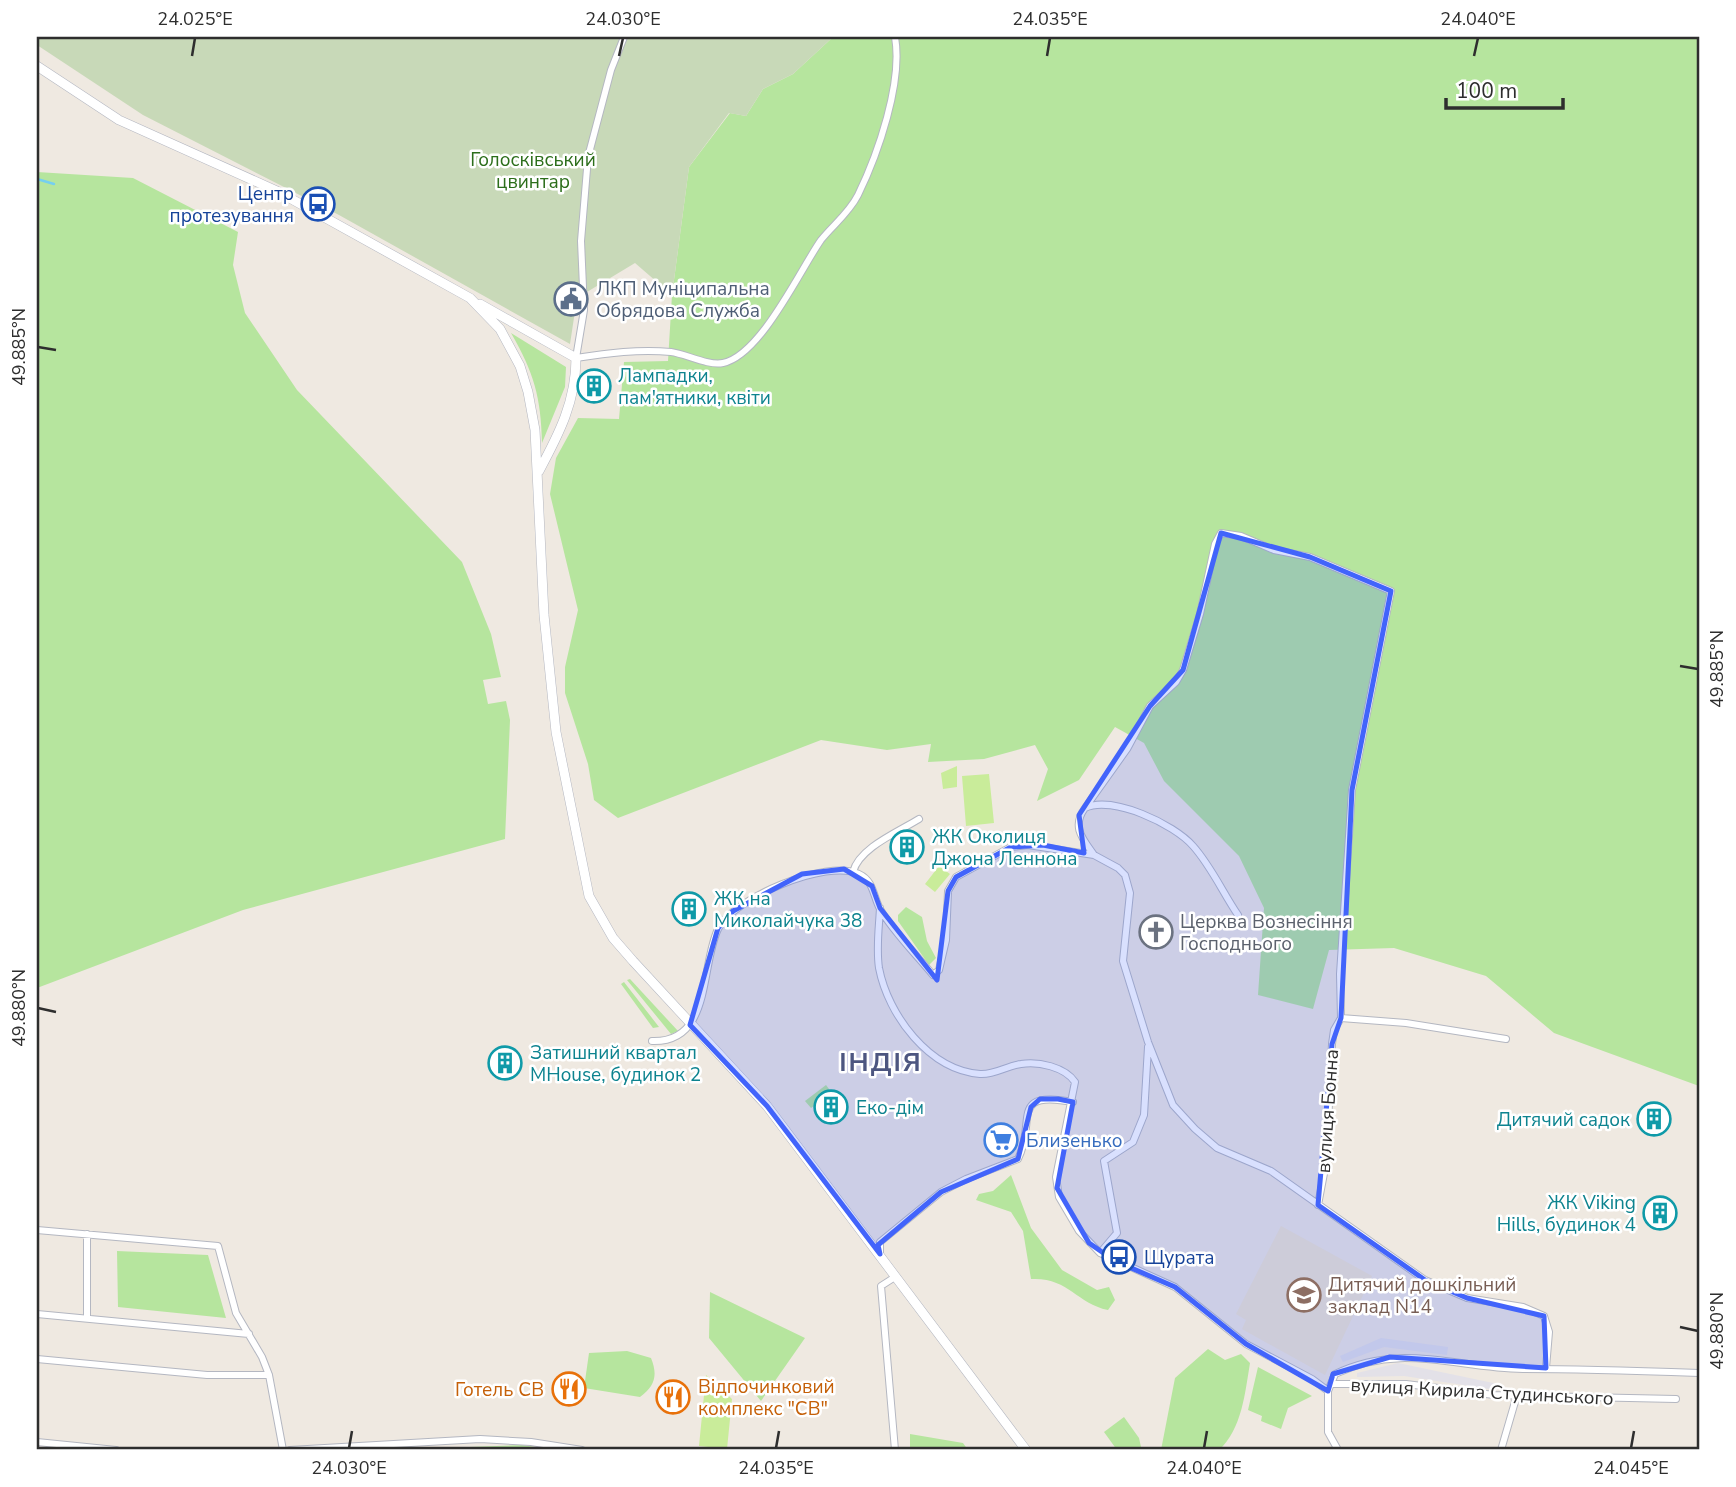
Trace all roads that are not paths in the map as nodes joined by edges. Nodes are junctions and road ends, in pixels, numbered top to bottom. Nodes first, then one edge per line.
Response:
1 (624, 37) edge
2 (895, 37) edge
3 (37, 66) edge
4 (470, 298) junction
5 (576, 358) junction
6 (538, 472) junction
7 (1085, 808) junction
8 (919, 819) dead end
9 (1094, 855) junction
10 (853, 872) junction
11 (880, 908) junction
12 (1238, 915) dead end
13 (1341, 1018) junction
14 (690, 1026) junction
15 (1506, 1039) dead end
16 (652, 1041) dead end
17 (1148, 1042) junction
18 (1073, 1102) junction
19 (1318, 1205) junction
20 (37, 1230) edge
21 (87, 1234) junction
22 (1100, 1253) junction
23 (880, 1254) junction
24 (895, 1277) junction
25 (37, 1314) edge
26 (87, 1317) junction
27 (248, 1334) junction
28 (37, 1359) edge
29 (1546, 1368) junction
30 (1699, 1373) edge
31 (269, 1375) junction
32 (1330, 1388) junction
33 (1517, 1395) junction
34 (1676, 1399) dead end
35 (37, 1442) edge
36 (116, 1450) edge
37 (284, 1450) edge
38 (290, 1450) edge
39 (582, 1450) edge
40 (895, 1450) edge
41 (1026, 1450) edge
42 (1338, 1450) edge
43 (1501, 1450) edge

1 - 5 street
2 - 5 street
3 - 4 street
4 - 5 street
4 - 6 street
5 - 6 street
6 - 14 street
7 - 9 street
7 - 12 street
7 - 13 street, вулиця Бонна
8 - 10 street
9 - 11 street
9 - 17 street
10 - 11 street
10 - 14 street
11 - 18 street
13 - 15 street
13 - 19 street, вулиця Бонна
14 - 16 street
14 - 23 street
17 - 19 street
17 - 22 street
18 - 22 street
18 - 23 street
19 - 29 street
20 - 21 street
21 - 26 street
21 - 27 street
22 - 32 street
23 - 24 street
24 - 40 street
24 - 41 street
25 - 26 street
26 - 27 street
27 - 31 street
28 - 31 street
29 - 30 street
29 - 32 street
31 - 37 street
32 - 33 street, вулиця Кирила Студинського
32 - 42 street
33 - 34 street, вулиця Кирила Студинського
33 - 43 street
35 - 36 street
38 - 39 street

